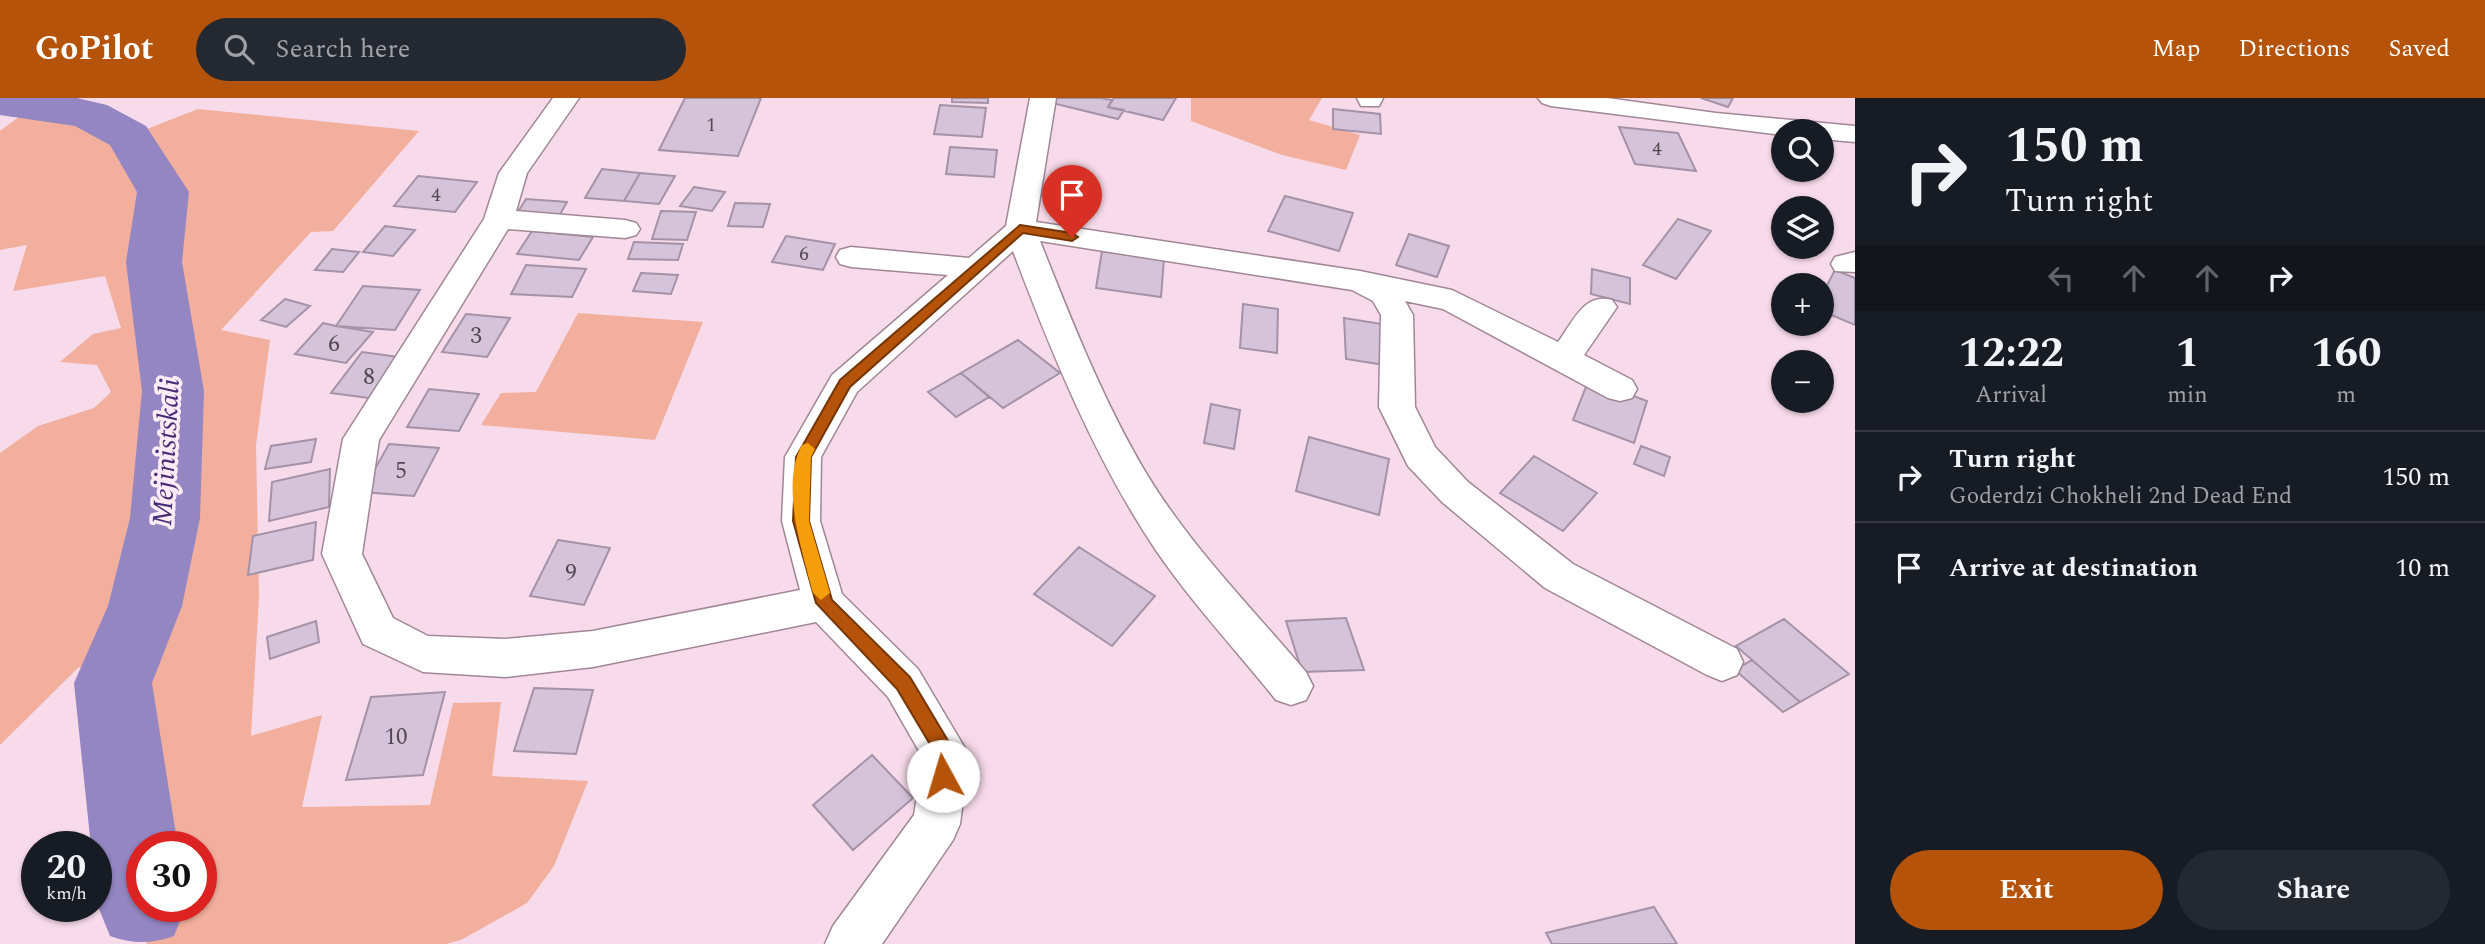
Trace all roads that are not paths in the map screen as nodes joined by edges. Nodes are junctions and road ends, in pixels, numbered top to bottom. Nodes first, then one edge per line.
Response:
1 (566, 98) edge
2 (1042, 98) edge
3 (1551, 98) edge
4 (1748, 100) dead end
5 (1855, 132) edge
6 (499, 219) junction
7 (625, 229) dead end
8 (1020, 229) junction
9 (851, 257) dead end
10 (976, 268) junction
11 (1360, 281) junction
12 (1601, 307) dead end
13 (1563, 359) junction
14 (1620, 390) dead end
15 (824, 603) junction
16 (1722, 662) dead end
17 (1291, 686) dead end
18 (850, 944) edge

1 - 6 street
2 - 8 street
3 - 5 street
4 - 5 street
6 - 7 street
6 - 15 street
8 - 10 street
8 - 11 street
8 - 17 street
9 - 10 street
10 - 15 street
11 - 13 street
11 - 16 street
12 - 13 street
13 - 14 street
15 - 18 street

